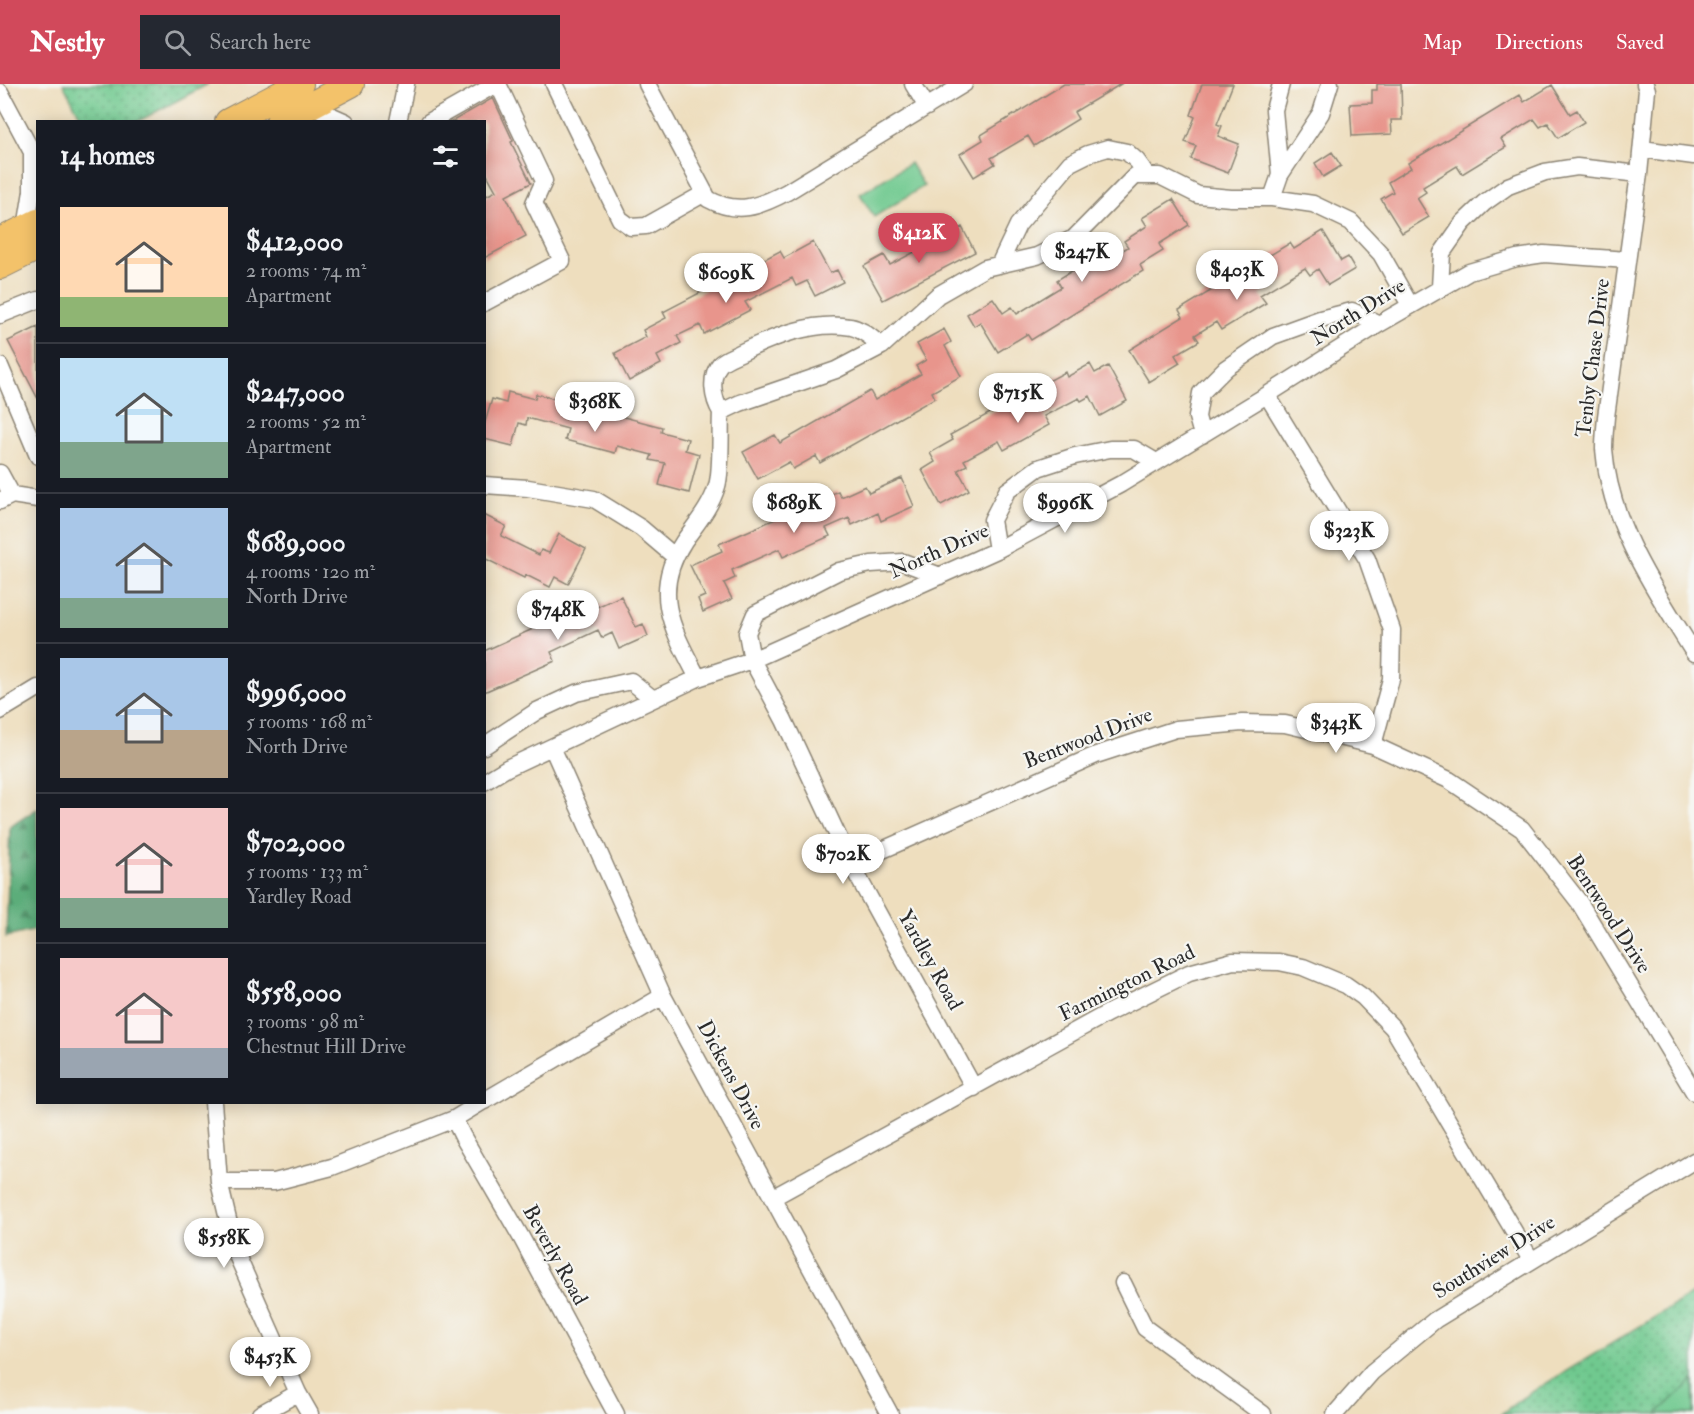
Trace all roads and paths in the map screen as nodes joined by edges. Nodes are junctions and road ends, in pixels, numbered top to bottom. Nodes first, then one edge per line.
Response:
1 (351, 84) edge
2 (406, 84) edge
3 (497, 84) edge
4 (554, 84) edge
5 (647, 84) edge
6 (913, 84) edge
7 (964, 84) edge
8 (1281, 84) edge
9 (1330, 84) edge
10 (1646, 84) edge
11 (278, 90) edge
12 (0, 92) edge
13 (305, 95) edge
14 (927, 107) junction
15 (231, 120) edge
16 (281, 120) edge
17 (343, 120) edge
18 (398, 120) edge
19 (433, 120) edge
20 (1642, 149) junction
21 (34, 154) edge
22 (1694, 156) edge
23 (1639, 174) junction
24 (1280, 175) junction
25 (1148, 177) junction
26 (705, 193) junction
27 (1272, 198) junction
28 (34, 232) edge
29 (0, 241) edge
30 (1627, 260) junction
31 (999, 265) junction
32 (0, 266) edge
33 (1440, 287) junction
34 (36, 301) edge
35 (486, 302) edge
36 (1410, 305) junction
37 (0, 315) edge
38 (1379, 324) junction
39 (882, 346) junction
40 (0, 366) edge
41 (1268, 395) junction
42 (721, 412) junction
43 (1202, 435) junction
44 (36, 451) edge
45 (1156, 462) junction
46 (0, 473) edge
47 (486, 484) edge
48 (6, 498) edge
49 (36, 500) edge
50 (997, 550) junction
51 (674, 556) junction
52 (940, 576) junction
53 (1692, 646) edge
54 (752, 660) junction
55 (699, 678) junction
56 (36, 689) edge
57 (653, 699) junction
58 (0, 711) edge
59 (486, 745) edge
60 (1373, 745) junction
61 (552, 747) junction
62 (486, 780) edge
63 (851, 864) junction
64 (663, 996) junction
65 (974, 1088) junction
66 (1694, 1092) edge
67 (486, 1100) edge
68 (213, 1104) edge
69 (480, 1104) edge
70 (454, 1119) junction
71 (1694, 1161) edge
72 (219, 1182) junction
73 (772, 1198) junction
74 (1531, 1260) junction
75 (1123, 1283) dead end
76 (298, 1392) junction
77 (260, 1414) edge
78 (310, 1414) edge
79 (616, 1414) edge
80 (890, 1414) edge
81 (1263, 1414) edge
82 (1335, 1414) edge

1 - 13 highway
2 - 18 street
3 - 19 street
3 - 35 street
4 - 26 street
5 - 26 street
6 - 14 street
7 - 14 street
8 - 24 street
9 - 24 street
10 - 20 street, Tenby Chase Drive
11 - 13 highway
11 - 15 highway
12 - 21 street
13 - 16 highway
13 - 17 street
14 - 26 street
20 - 22 street
20 - 23 street, Tenby Chase Drive
21 - 28 street
23 - 30 street, Tenby Chase Drive
23 - 33 street
24 - 27 street
25 - 27 street
25 - 31 street
25 - 31 street
27 - 36 street
28 - 29 highway
28 - 32 highway
30 - 33 street, North Drive
30 - 53 street, Tenby Chase Drive
31 - 39 street
33 - 36 street, North Drive
34 - 37 street
36 - 38 street, North Drive
38 - 41 street, North Drive
38 - 43 street
39 - 42 street
39 - 42 street
40 - 44 street
41 - 43 street, North Drive
41 - 60 street
42 - 51 street
43 - 45 street, North Drive
45 - 50 street, North Drive
45 - 50 street
46 - 48 street
47 - 51 street
48 - 49 street
50 - 52 street, North Drive
51 - 55 street
52 - 54 street, North Drive
52 - 54 street
54 - 55 street, North Drive
54 - 63 street, Yardley Road
55 - 57 street, North Drive
56 - 58 street
57 - 59 street
57 - 61 street, North Drive
60 - 63 street, Bentwood Drive
60 - 66 street, Bentwood Drive
61 - 62 street, North Drive
61 - 64 street, Dickens Drive
63 - 65 street, Yardley Road
64 - 67 street
64 - 73 street, Dickens Drive
65 - 73 street, Farmington Road
65 - 74 street, Farmington Road
68 - 72 street
69 - 70 street
70 - 72 street
70 - 79 street, Beverly Road
71 - 74 street, Southview Drive
72 - 76 street
73 - 80 street, Dickens Drive
74 - 82 street, Southview Drive
75 - 81 street
76 - 77 street
76 - 78 street

